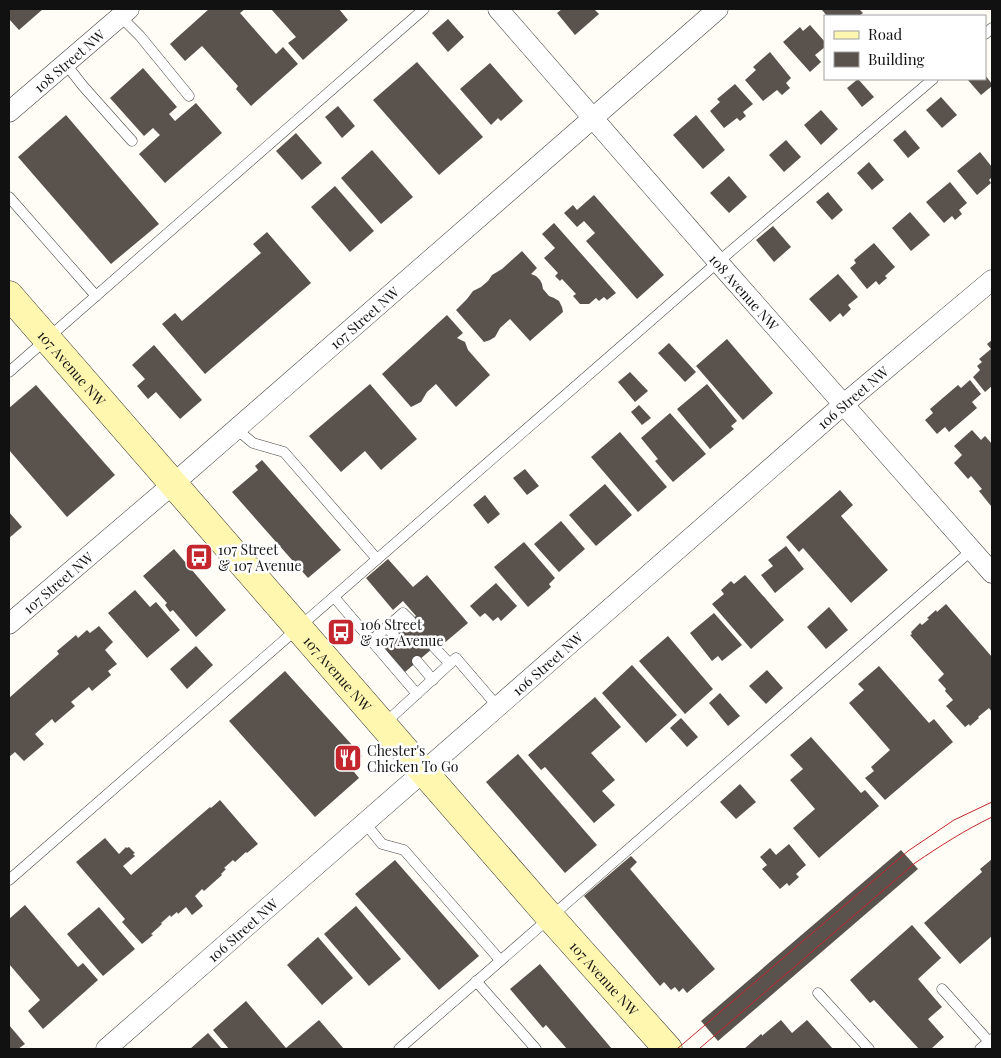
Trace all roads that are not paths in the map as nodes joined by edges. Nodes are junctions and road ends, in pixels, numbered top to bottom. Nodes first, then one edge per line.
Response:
1 (424, 9) edge
2 (498, 9) edge
3 (718, 9) edge
4 (125, 12) edge
5 (65, 63) junction
6 (932, 80) edge
7 (189, 96) dead end
8 (9, 110) edge
9 (593, 118) junction
10 (132, 141) dead end
11 (9, 197) edge
12 (718, 262) junction
13 (992, 280) edge
14 (9, 295) edge
15 (96, 296) junction
16 (47, 339) junction
17 (9, 372) edge
18 (844, 404) junction
19 (236, 429) junction
20 (173, 484) junction
21 (972, 550) junction
22 (377, 559) junction
23 (992, 573) edge
24 (334, 597) junction
25 (411, 621) dead end
26 (9, 624) edge
27 (298, 627) junction
28 (371, 641) junction
29 (434, 647) dead end
30 (418, 662) dead end
31 (450, 664) junction
32 (433, 680) junction
33 (417, 694) junction
34 (498, 707) junction
35 (383, 725) junction
36 (424, 771) junction
37 (365, 823) junction
38 (9, 880) edge
39 (550, 916) junction
40 (500, 960) junction
41 (476, 981) junction
42 (942, 989) dead end
43 (818, 993) dead end
44 (991, 1042) edge
45 (659, 1046) edge
46 (106, 1049) edge
47 (398, 1049) edge
48 (536, 1049) edge
49 (869, 1049) edge
50 (980, 1049) edge

1 - 15 lane
2 - 9 street, 108 Avenue NW
3 - 9 street, 107 Street NW
4 - 5 street, 108 Street NW
4 - 7 lane
5 - 8 street, 108 Street NW
5 - 10 lane
6 - 12 lane
9 - 12 street, 108 Avenue NW
9 - 19 street, 107 Street NW
11 - 15 lane
12 - 18 street, 108 Avenue NW
12 - 22 lane
13 - 18 street, 106 Street NW
14 - 16 main road, 107 Avenue NW
15 - 16 lane
16 - 17 lane
16 - 20 main road, 107 Avenue NW
18 - 21 street, 108 Avenue NW
18 - 34 street, 106 Street NW
19 - 20 street, 107 Street NW
19 - 22 lane
20 - 26 street, 107 Street NW
20 - 27 main road, 107 Avenue NW
21 - 23 street, 108 Avenue NW
21 - 39 lane
22 - 24 lane
24 - 27 lane
24 - 28 lane
25 - 28 lane
27 - 35 main road, 107 Avenue NW
27 - 38 lane
28 - 33 lane
29 - 31 lane
30 - 32 lane
31 - 32 lane
31 - 34 lane
32 - 33 lane
33 - 35 lane
34 - 36 street, 106 Street NW
35 - 36 main road, 107 Avenue NW
36 - 37 street, 106 Street NW
36 - 39 main road, 107 Avenue NW
37 - 40 lane
37 - 46 street, 106 Street NW
39 - 40 lane
39 - 45 main road, 107 Avenue NW
40 - 41 lane
41 - 47 lane
41 - 48 lane
42 - 44 lane
43 - 49 lane
44 - 50 lane

